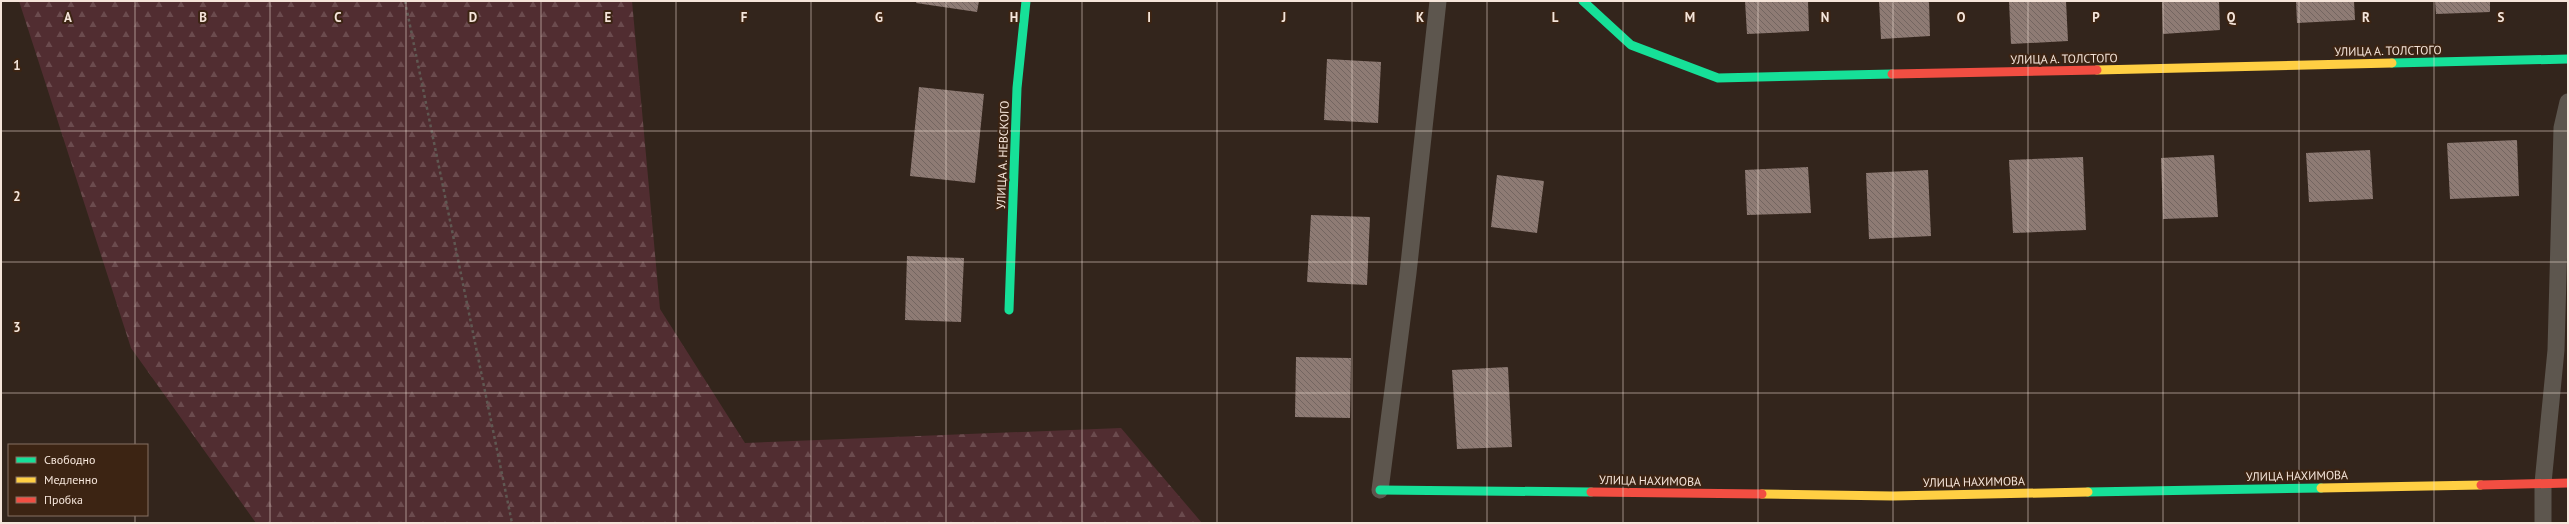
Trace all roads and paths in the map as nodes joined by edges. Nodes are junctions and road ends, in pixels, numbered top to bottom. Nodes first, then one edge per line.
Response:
1 (405, 1) edge
2 (1026, 1) edge
3 (1438, 1) edge
4 (1583, 1) edge
5 (2568, 59) edge
6 (2568, 102) edge
7 (1009, 310) dead end
8 (2543, 483) junction
9 (2568, 483) edge
10 (1380, 490) joint
11 (512, 523) edge
12 (2543, 523) edge

1 - 11 path
2 - 7 street, УЛИЦА А. НЕВСКОГО
3 - 10 lane
4 - 5 street, УЛИЦА А. ТОЛСТОГО
6 - 8 lane
8 - 9 street, УЛИЦА НАХИМОВА
8 - 10 street, УЛИЦА НАХИМОВА
8 - 12 lane

